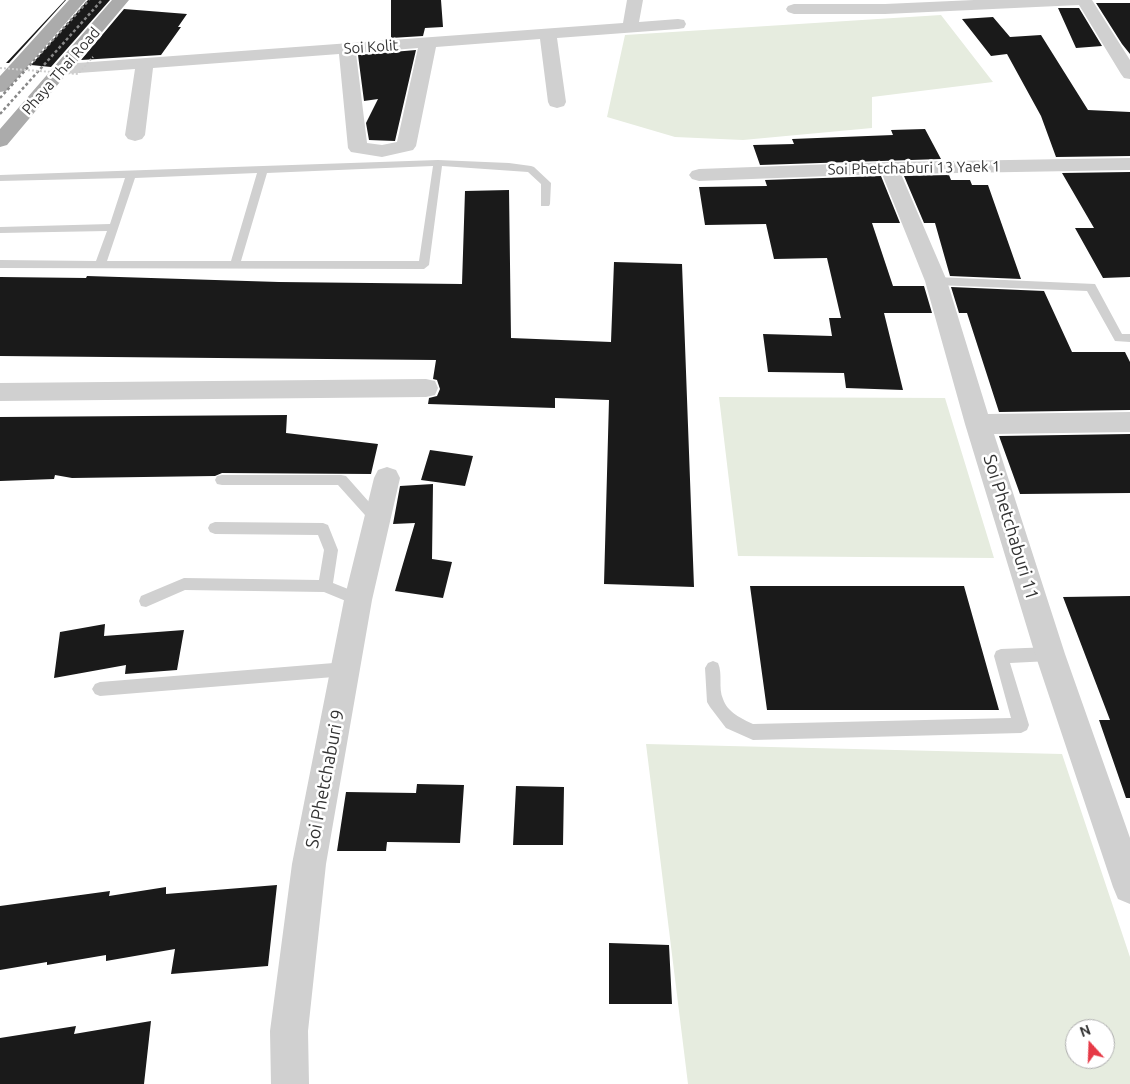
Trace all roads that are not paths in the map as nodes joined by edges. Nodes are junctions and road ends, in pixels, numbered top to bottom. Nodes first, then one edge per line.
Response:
1 (78, 0) edge
2 (121, 0) edge
3 (635, 0) edge
4 (1083, 0) edge
5 (1047, 1) edge
6 (962, 3) edge
7 (884, 5) edge
8 (794, 9) dead end
9 (678, 24) dead end
10 (630, 28) junction
11 (548, 34) junction
12 (428, 43) junction
13 (347, 49) junction
14 (145, 63) junction
15 (64, 68) junction
16 (1130, 74) edge
17 (2, 79) edge
18 (557, 102) dead end
19 (135, 135) dead end
20 (0, 141) edge
21 (438, 163) junction
22 (1130, 164) edge
23 (889, 168) junction
24 (263, 170) junction
25 (131, 175) junction
26 (699, 175) dead end
27 (0, 178) edge
28 (545, 204) dead end
29 (114, 227) junction
30 (0, 230) edge
31 (0, 264) edge
32 (235, 264) junction
33 (100, 265) junction
34 (936, 281) junction
35 (1130, 338) edge
36 (426, 388) dead end
37 (0, 392) edge
38 (1130, 422) edge
39 (978, 424) junction
40 (386, 478) dead end
41 (222, 480) dead end
42 (378, 520) junction
43 (216, 528) dead end
44 (325, 586) junction
45 (358, 600) junction
46 (146, 601) dead end
47 (1050, 654) junction
48 (713, 668) dead end
49 (346, 669) junction
50 (100, 689) dead end
51 (1130, 887) edge
52 (290, 1084) edge

1 - 17 main road, Phaya Thai Road
2 - 15 main road, Phaya Thai Road
3 - 10 street
4 - 5 street
4 - 16 street
5 - 6 street
6 - 7 street
7 - 8 street
9 - 10 street, Soi Kolit
10 - 11 street, Soi Kolit
11 - 12 street, Soi Kolit
11 - 18 street
12 - 13 street, Soi Kolit
12 - 13 street
13 - 14 street, Soi Kolit
14 - 15 street, Soi Kolit
14 - 19 street
15 - 20 main road, Phaya Thai Road
21 - 24 lane
21 - 28 lane
21 - 32 lane
22 - 23 street, Soi Phetchaburi 13 Yaek 1
23 - 26 street, Soi Phetchaburi 13 Yaek 1
23 - 34 street, Soi Phetchaburi 11
24 - 25 lane
24 - 32 lane
25 - 27 lane
25 - 29 lane
29 - 30 lane
29 - 33 lane
31 - 33 lane
32 - 33 lane
34 - 35 lane
34 - 39 street, Soi Phetchaburi 11
36 - 37 street
38 - 39 street
39 - 47 street, Soi Phetchaburi 11
40 - 42 street, Soi Phetchaburi 9
41 - 42 lane
42 - 45 street, Soi Phetchaburi 9
43 - 44 lane
44 - 45 lane
44 - 46 lane
45 - 49 street, Soi Phetchaburi 9
47 - 48 lane
47 - 51 street, Soi Phetchaburi 11
49 - 50 lane
49 - 52 street, Soi Phetchaburi 9

